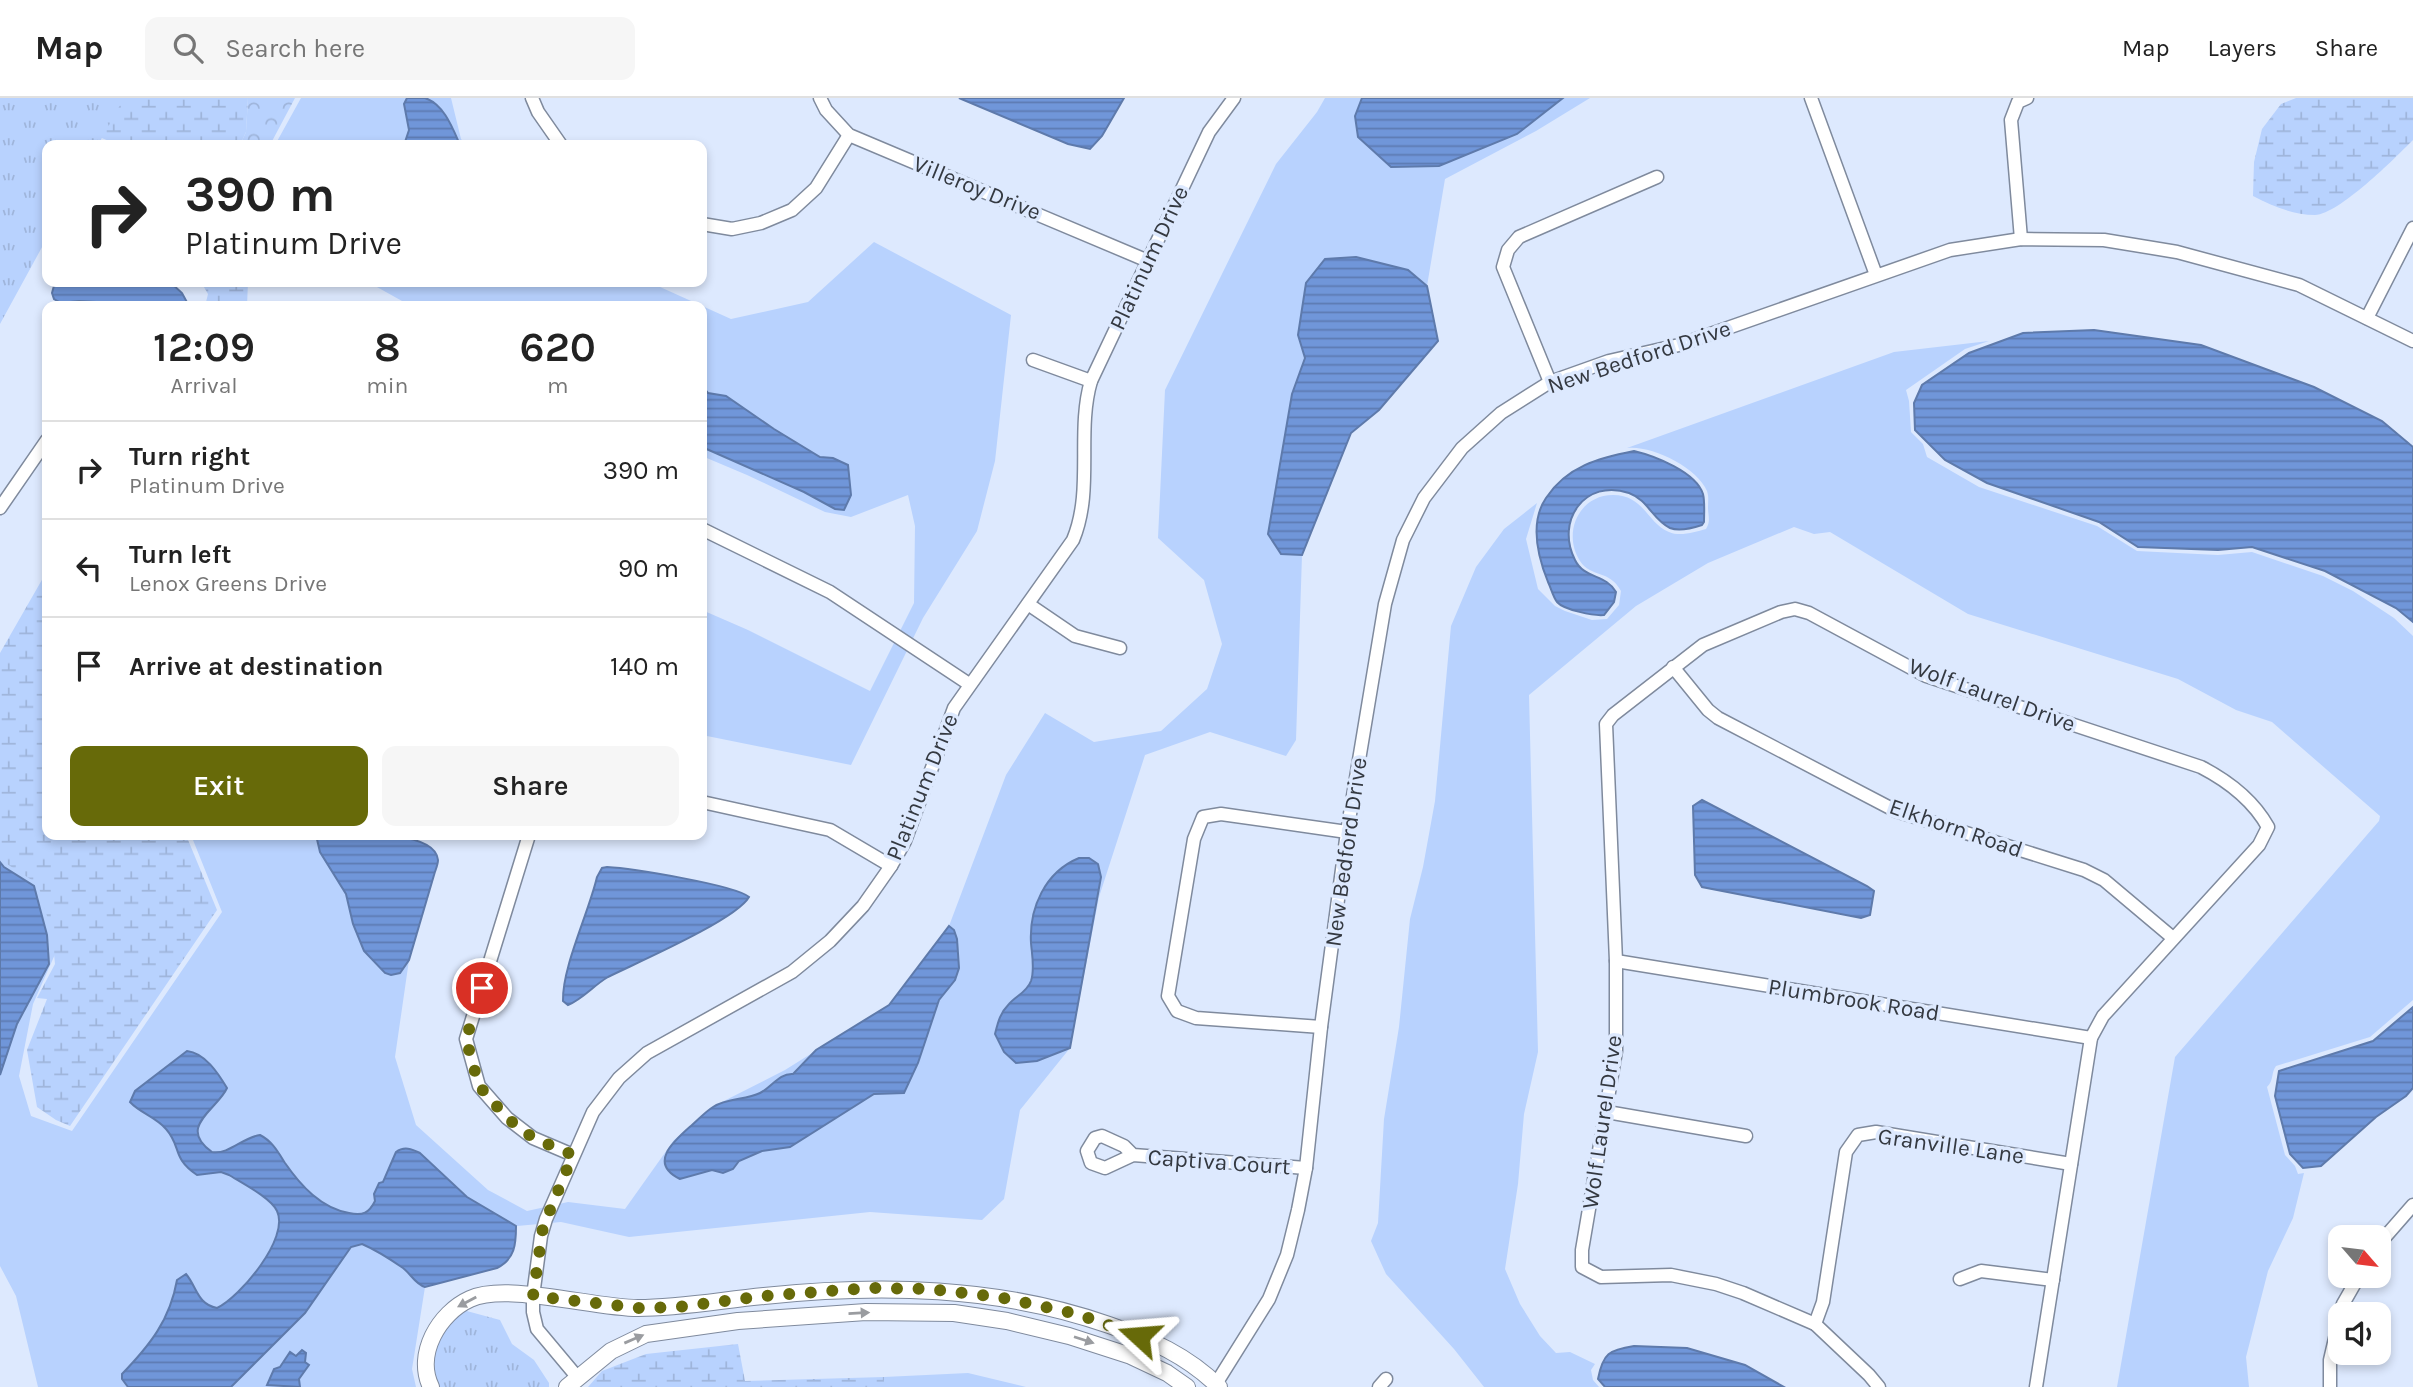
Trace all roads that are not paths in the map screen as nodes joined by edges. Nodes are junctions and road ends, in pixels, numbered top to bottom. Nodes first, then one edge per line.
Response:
1 (532, 98) edge
2 (820, 98) edge
3 (1234, 98) edge
4 (1811, 98) edge
5 (2027, 98) edge
6 (849, 135) junction
7 (558, 140) edge
8 (1657, 177) dead end
9 (707, 225) edge
10 (2413, 228) edge
11 (2021, 239) junction
12 (1147, 261) junction
13 (1876, 275) junction
14 (2367, 318) junction
15 (2413, 341) edge
16 (1033, 360) dead end
17 (1091, 381) junction
18 (1550, 382) junction
19 (42, 447) edge
20 (0, 508) edge
21 (707, 531) edge
22 (1028, 604) junction
23 (1120, 648) dead end
24 (1673, 667) junction
25 (969, 684) junction
26 (707, 803) edge
27 (1347, 832) junction
28 (527, 840) edge
29 (891, 866) junction
30 (2173, 938) junction
31 (1616, 961) junction
32 (1321, 1027) junction
33 (2091, 1038) junction
34 (1607, 1112) junction
35 (1746, 1136) dead end
36 (573, 1155) junction
37 (1133, 1155) dead end
38 (2071, 1164) junction
39 (1306, 1168) junction
40 (2413, 1205) edge
41 (2391, 1230) edge
42 (1960, 1279) dead end
43 (2053, 1280) junction
44 (533, 1296) junction
45 (736, 1299) junction
46 (738, 1321) junction
47 (1815, 1324) junction
48 (2330, 1365) edge
49 (573, 1382) edge
50 (430, 1385) edge
51 (1216, 1386) edge
52 (1187, 1387) edge
53 (1878, 1387) edge
54 (2036, 1387) edge
55 (2330, 1387) edge

1 - 7 street
2 - 6 street, Villeroy Drive
3 - 12 street, Platinum Drive
4 - 13 street
5 - 11 street
6 - 9 street
6 - 12 street, Villeroy Drive
8 - 18 street
10 - 14 street
11 - 13 street, New Bedford Drive
11 - 14 street, New Bedford Drive
12 - 17 street, Platinum Drive
13 - 18 street, New Bedford Drive
14 - 15 street, New Bedford Drive
16 - 17 street
17 - 22 street, Platinum Drive
18 - 27 street, New Bedford Drive
19 - 20 street
21 - 25 street
22 - 23 street
22 - 25 street, Platinum Drive
24 - 30 street, Elkhorn Road
24 - 30 street, Wolf Laurel Drive
24 - 31 street, Wolf Laurel Drive
25 - 29 street, Platinum Drive
26 - 29 street
27 - 32 street, New Bedford Drive
27 - 32 street
28 - 36 street
29 - 36 street, Platinum Drive
30 - 33 street, Wolf Laurel Drive
31 - 33 street, Plumbrook Road
31 - 34 street, Wolf Laurel Drive
32 - 39 street, New Bedford Drive
33 - 38 street, Wolf Laurel Drive
34 - 35 street
34 - 47 street, Wolf Laurel Drive
36 - 44 street, Platinum Drive
37 - 39 street, Captiva Court
38 - 43 street, Wolf Laurel Drive
38 - 47 street, Granville Lane
39 - 51 street, New Bedford Drive
40 - 41 street
42 - 43 street
43 - 54 street, Wolf Laurel Drive
44 - 45 street
44 - 49 street, Platinum Drive
44 -> 50 street
45 - 46 street
45 - 51 street
49 -> 46 street
46 -> 52 street
47 - 53 street, Wolf Laurel Drive
48 - 55 street

